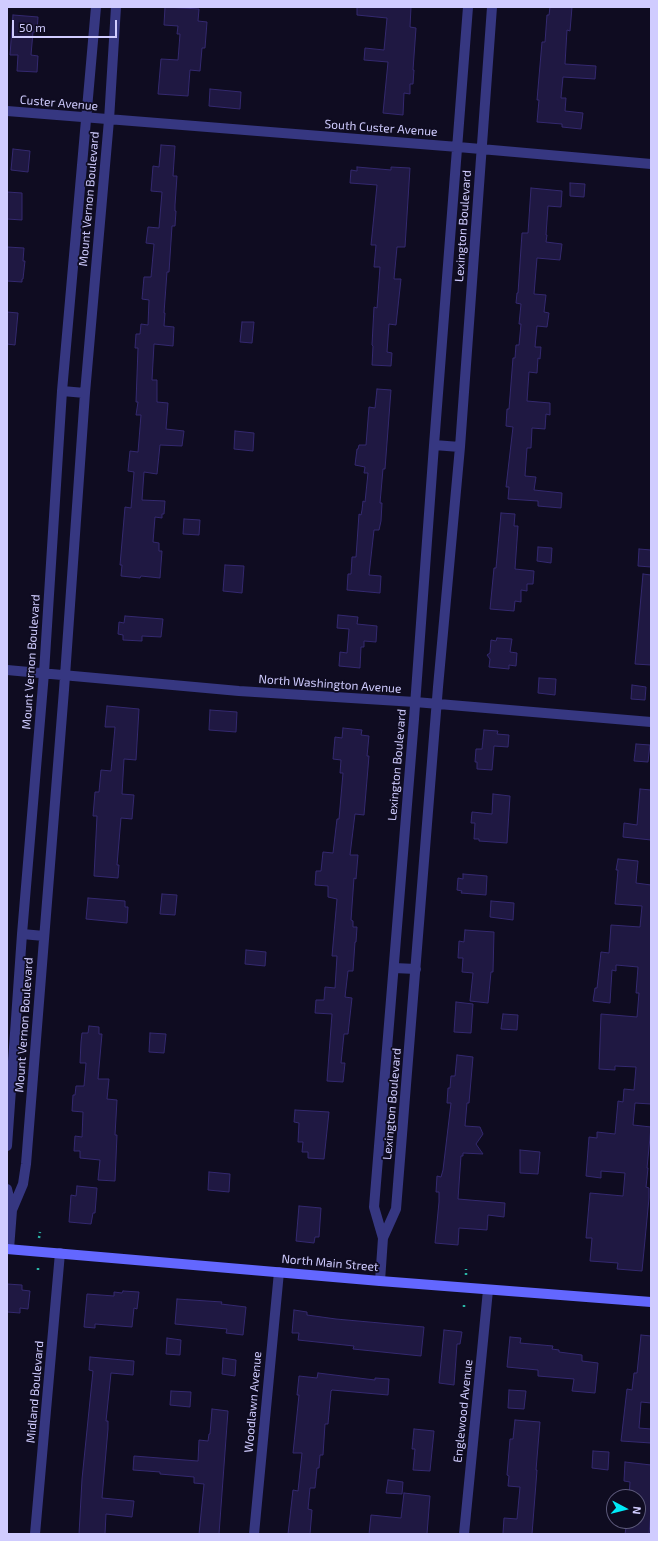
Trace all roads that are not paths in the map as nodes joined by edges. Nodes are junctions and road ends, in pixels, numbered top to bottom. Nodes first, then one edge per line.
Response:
1 (96, 7) edge
2 (116, 7) edge
3 (468, 7) edge
4 (492, 7) edge
5 (7, 112) edge
6 (86, 118) junction
7 (109, 120) junction
8 (458, 146) junction
9 (481, 149) junction
10 (651, 164) edge
11 (62, 391) junction
12 (84, 393) junction
13 (434, 445) junction
14 (460, 447) junction
15 (7, 670) edge
16 (44, 674) junction
17 (65, 675) junction
18 (415, 702) junction
19 (436, 704) junction
20 (651, 722) edge
21 (22, 934) junction
22 (44, 936) junction
23 (394, 968) junction
24 (416, 969) junction
25 (7, 1146) edge
26 (7, 1189) edge
27 (12, 1210) junction
28 (383, 1238) junction
29 (8, 1249) edge
30 (60, 1253) junction
31 (278, 1272) junction
32 (380, 1281) junction
33 (488, 1290) junction
34 (651, 1302) edge
35 (36, 1534) edge
36 (254, 1534) edge
37 (464, 1534) edge

1 - 6 street, Mount Vernon Boulevard
2 - 7 street, Mount Vernon Boulevard
3 - 8 street, Lexington Boulevard
4 - 9 street, Lexington Boulevard
5 - 6 street, Custer Avenue
6 - 7 street, Custer Avenue
6 - 11 street, Mount Vernon Boulevard
7 - 8 street, South Custer Avenue
7 - 12 street, Mount Vernon Boulevard
8 - 9 street, South Custer Avenue
8 - 13 street, Lexington Boulevard
9 - 10 street, South Custer Avenue
9 - 14 street, Lexington Boulevard
11 - 12 street
11 - 16 street, Mount Vernon Boulevard
12 - 17 street, Mount Vernon Boulevard
13 - 14 street
13 - 18 street, Lexington Boulevard
14 - 19 street, Lexington Boulevard
15 - 16 street, North Washington Avenue
16 - 17 street, North Washington Avenue
16 - 21 street, Mount Vernon Boulevard
17 - 18 street, North Washington Avenue
17 - 22 street, Mount Vernon Boulevard
18 - 19 street, North Washington Avenue
18 - 23 street, Lexington Boulevard
19 - 20 street, North Washington Avenue
19 - 24 street, Lexington Boulevard
21 - 22 street
21 - 25 street, Mount Vernon Boulevard
22 - 27 street, Mount Vernon Boulevard
23 - 24 street
23 - 28 street, Lexington Boulevard
24 - 28 street, Lexington Boulevard
26 - 27 street, Mount Vernon Boulevard
27 - 29 street, Mount Vernon Boulevard
28 - 32 street, Lexington Boulevard
29 - 30 main road, North Main Street
30 - 31 main road, North Main Street
30 - 35 street, Midland Boulevard
31 - 32 main road, North Main Street
31 - 36 street, Woodlawn Avenue
32 - 33 main road, North Main Street
33 - 34 main road, North Main Street
33 - 37 street, Englewood Avenue

